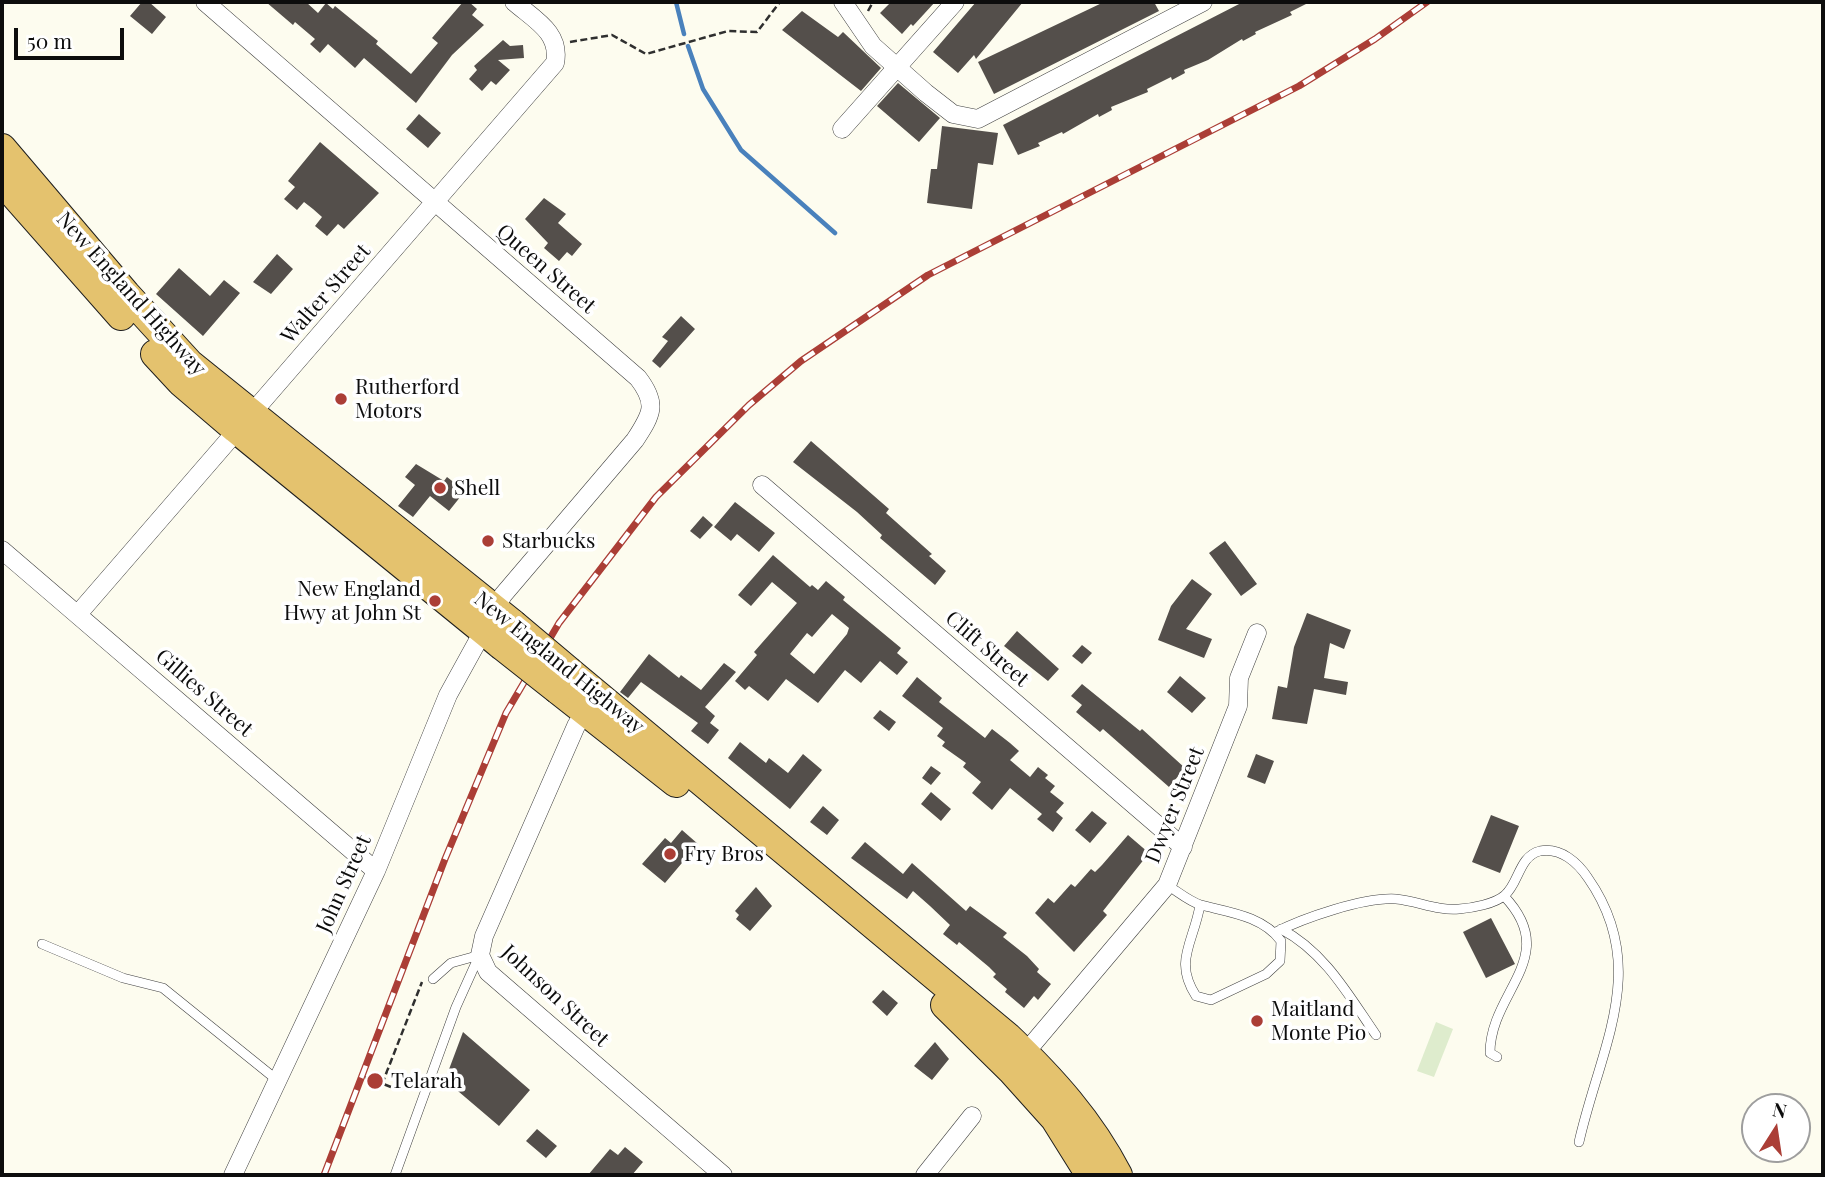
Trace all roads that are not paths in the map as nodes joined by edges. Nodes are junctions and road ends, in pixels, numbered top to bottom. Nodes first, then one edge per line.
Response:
1 (205, 2) edge
2 (514, 2) edge
3 (955, 2) edge
4 (1203, 2) edge
5 (848, 8) edge
6 (899, 67) junction
7 (842, 129) dead end
8 (2, 148) edge
9 (2, 181) edge
10 (435, 202) junction
11 (243, 422) junction
12 (762, 485) dead end
13 (2, 550) edge
14 (78, 614) junction
15 (498, 628) junction
16 (1257, 633) dead end
17 (590, 702) junction
18 (1183, 847) junction
19 (376, 871) junction
20 (1167, 886) junction
21 (1504, 896) junction
22 (1200, 905) junction
23 (1278, 931) junction
24 (42, 944) dead end
25 (480, 955) junction
26 (429, 976) road end
27 (1376, 1035) dead end
28 (1497, 1057) dead end
29 (1018, 1061) junction
30 (279, 1081) junction
31 (972, 1116) dead end
32 (1579, 1142) dead end
33 (929, 1174) edge
34 (233, 1175) edge
35 (395, 1175) edge
36 (723, 1175) edge
37 (1090, 1175) edge
38 (1118, 1175) edge

1 - 10 street, Queen Street
2 - 10 street, Walter Street
3 - 6 street
4 - 6 street
5 - 6 street
6 - 7 street
8 - 11 highway, New England Highway
9 - 11 highway, New England Highway
10 - 11 street, Walter Street
10 - 15 street, Queen Street
11 - 14 street, Walter Street
11 - 15 highway, New England Highway
12 - 18 street, Clift Street
13 - 14 street, Gillies Street
14 - 19 street, Gillies Street
15 - 17 highway, New England Highway, bridge
15 - 19 street, John Street
16 - 18 street, Dwyer Street
17 - 25 street, Johnson Street
17 - 29 highway, New England Highway
18 - 20 street, Dwyer Street
19 - 30 street, John Street
20 - 22 lane
20 - 29 street, Dwyer Street
21 - 23 lane
21 - 28 lane
21 - 32 lane
22 - 23 lane
22 - 23 lane
23 - 27 lane
24 - 30 lane
25 - 26 lane
25 - 35 lane
25 - 36 street, Johnson Street
29 - 37 highway, New England Highway
29 - 38 highway, New England Highway
30 - 34 street, John Street
31 - 33 street

